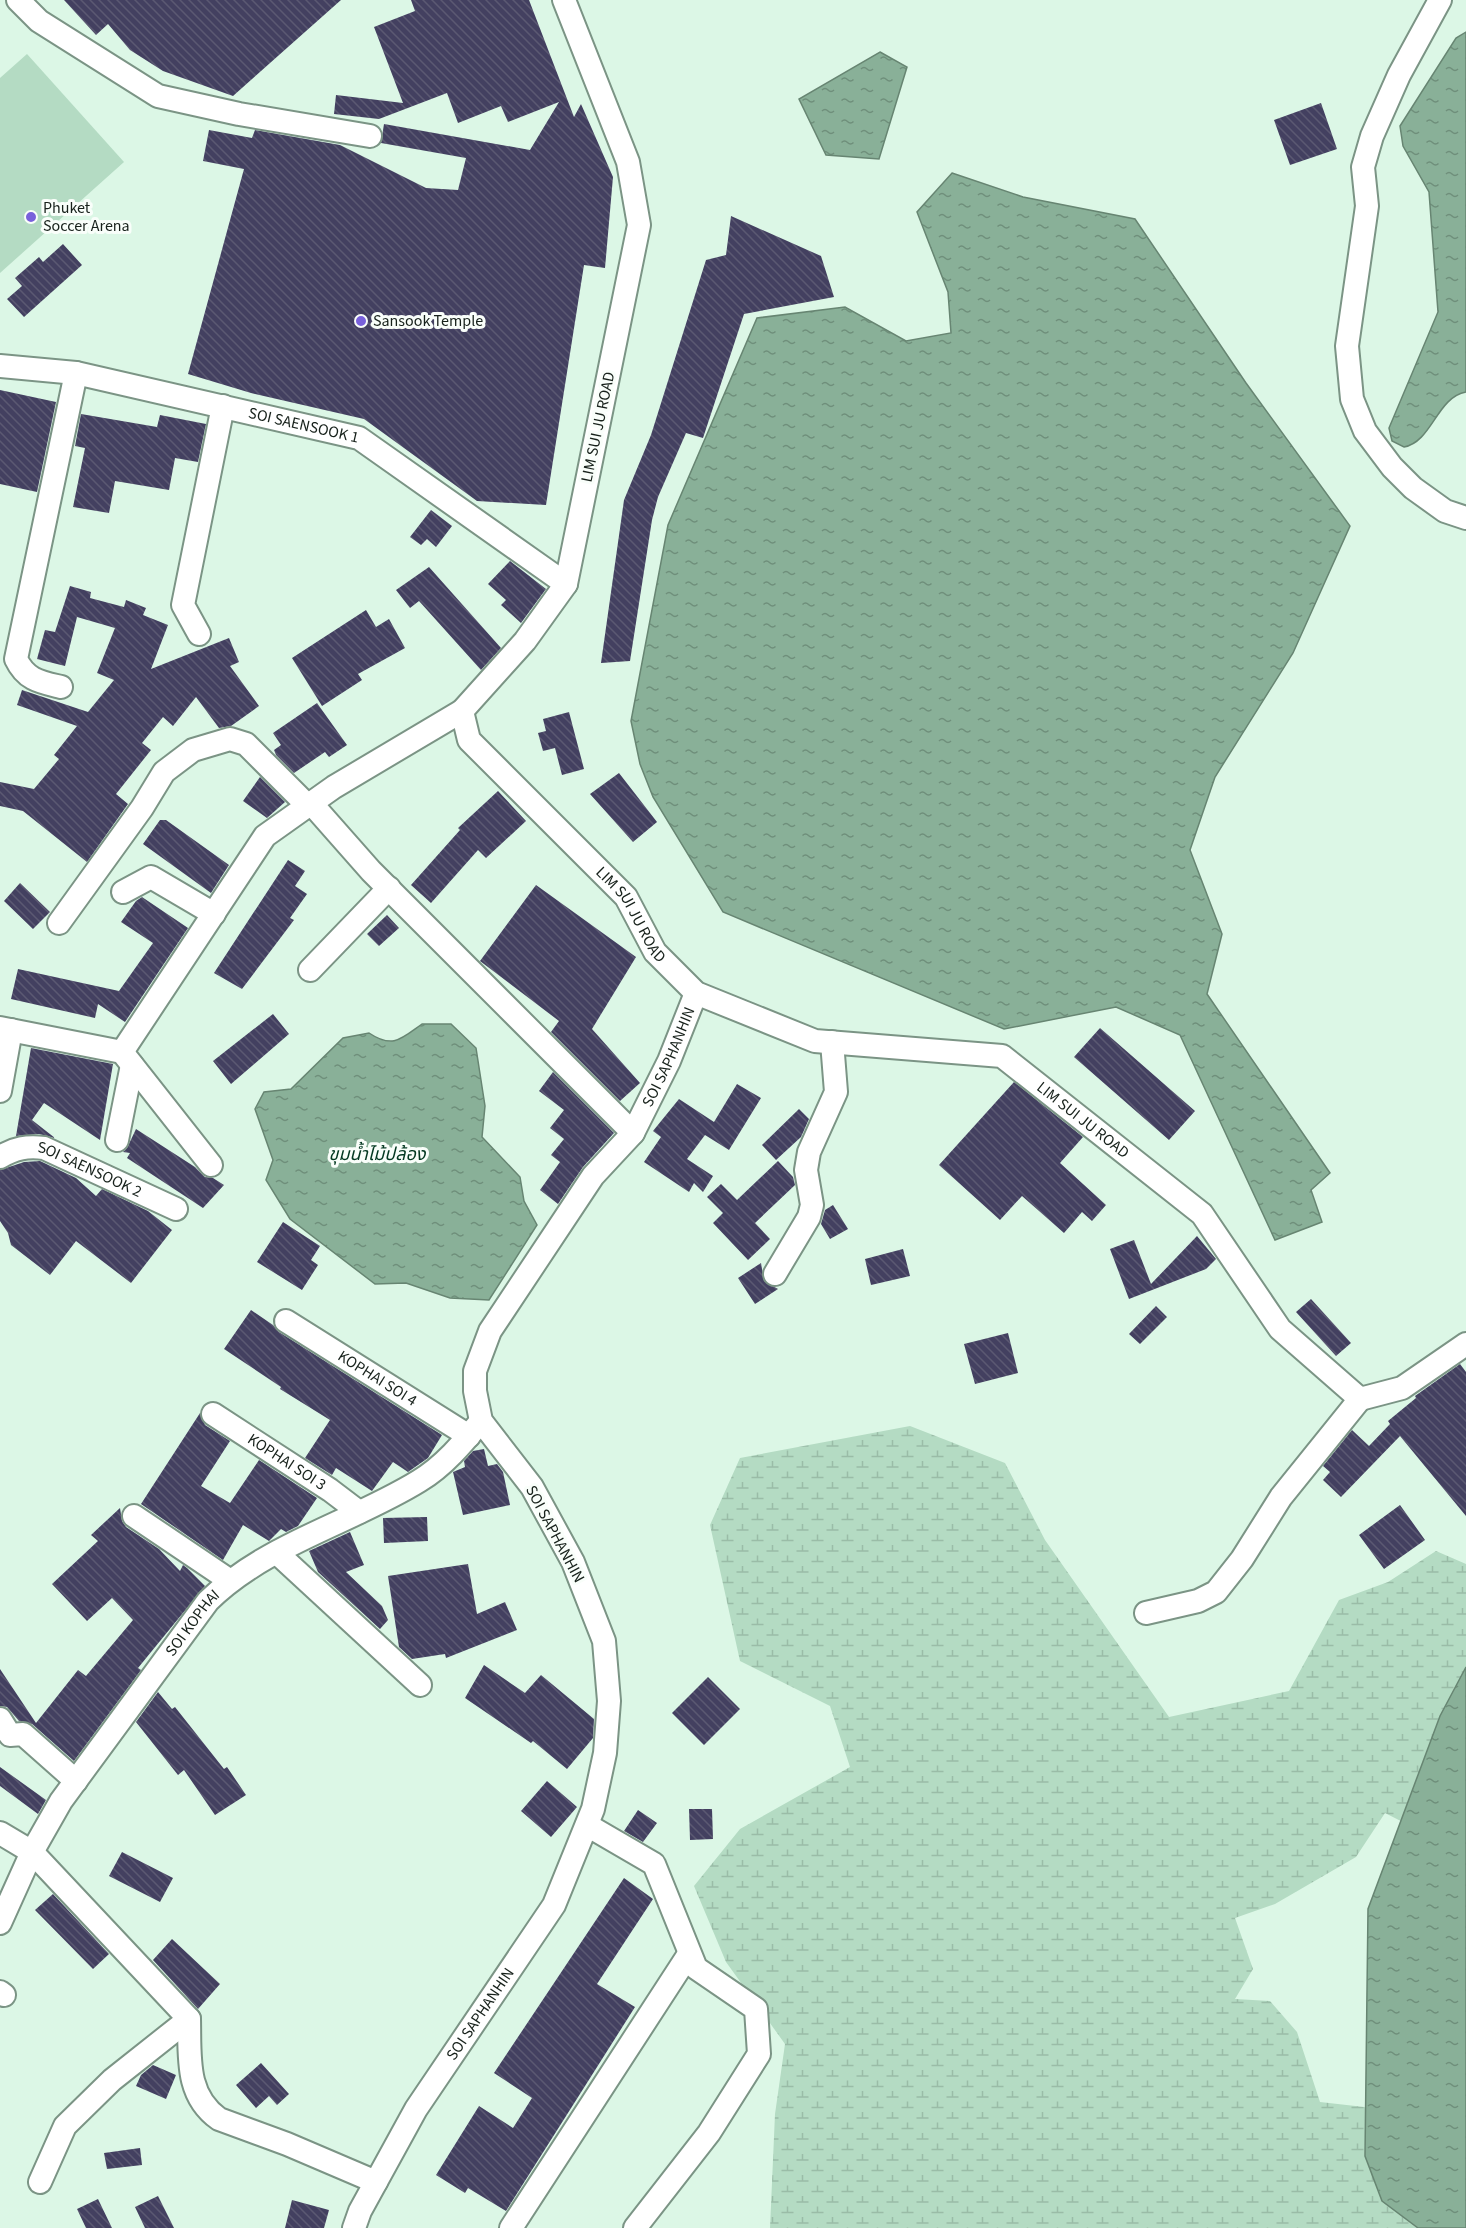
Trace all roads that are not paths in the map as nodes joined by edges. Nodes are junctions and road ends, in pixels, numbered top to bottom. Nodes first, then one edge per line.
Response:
1 (18, 0) edge
2 (564, 0) edge
3 (1440, 0) edge
4 (370, 136) dead end
5 (0, 366) edge
6 (76, 373) junction
7 (223, 406) junction
8 (1466, 518) edge
9 (566, 584) junction
10 (199, 634) dead end
11 (9, 641) edge
12 (61, 687) dead end
13 (462, 711) junction
14 (309, 805) junction
15 (389, 888) junction
16 (123, 892) dead end
17 (214, 914) junction
18 (59, 923) dead end
19 (310, 970) dead end
20 (696, 993) junction
21 (5, 1029) edge
22 (832, 1042) junction
23 (127, 1058) junction
24 (0, 1091) edge
25 (633, 1133) junction
26 (117, 1140) dead end
27 (0, 1157) edge
28 (211, 1165) dead end
29 (176, 1209) dead end
30 (775, 1274) dead end
31 (286, 1321) dead end
32 (1466, 1344) edge
33 (1360, 1399) junction
34 (213, 1414) dead end
35 (475, 1428) junction
36 (359, 1512) junction
37 (134, 1516) dead end
38 (277, 1553) junction
39 (229, 1580) junction
40 (1146, 1613) dead end
41 (420, 1685) dead end
42 (0, 1719) edge
43 (75, 1781) junction
44 (586, 1826) junction
45 (0, 1833) edge
46 (32, 1852) junction
47 (0, 1923) edge
48 (689, 1954) junction
49 (189, 2019) junction
50 (40, 2182) dead end
51 (376, 2182) junction
52 (354, 2228) edge
53 (511, 2228) edge
54 (635, 2228) edge

1 - 4 street
2 - 9 street, LIM SUI JU ROAD
3 - 8 street
5 - 6 street, SOI SAENSOOK 1
6 - 7 street, SOI SAENSOOK 1
6 - 11 street
7 - 9 street, SOI SAENSOOK 1
7 - 10 street
9 - 13 street, LIM SUI JU ROAD
11 - 12 street
13 - 14 street
13 - 20 street, LIM SUI JU ROAD
14 - 15 street
14 - 17 street
14 - 18 street
15 - 19 street
15 - 25 street
16 - 17 street
17 - 23 street
20 - 22 street, LIM SUI JU ROAD
20 - 25 street, SOI SAPHANHIN
21 - 23 street
21 - 24 street
22 - 30 street
22 - 33 street, LIM SUI JU ROAD
23 - 26 street
23 - 28 street
25 - 35 street, SOI SAPHANHIN
27 - 29 street, SOI SAENSOOK 2
31 - 35 street, KOPHAI SOI 4
32 - 33 street
33 - 40 street
34 - 36 street, KOPHAI SOI 3
35 - 36 street, SOI KOPHAI
35 - 44 street, SOI SAPHANHIN
36 - 38 street, SOI KOPHAI
37 - 39 street
38 - 39 street, SOI KOPHAI
38 - 41 street
39 - 43 street, SOI KOPHAI
42 - 43 street
43 - 46 street, SOI KOPHAI
44 - 48 street
44 - 51 street, SOI SAPHANHIN
45 - 46 street
46 - 47 street, SOI KOPHAI
46 - 49 street
48 - 53 street
48 - 54 street
49 - 50 street
49 - 51 street
51 - 52 street, SOI SAPHANHIN

